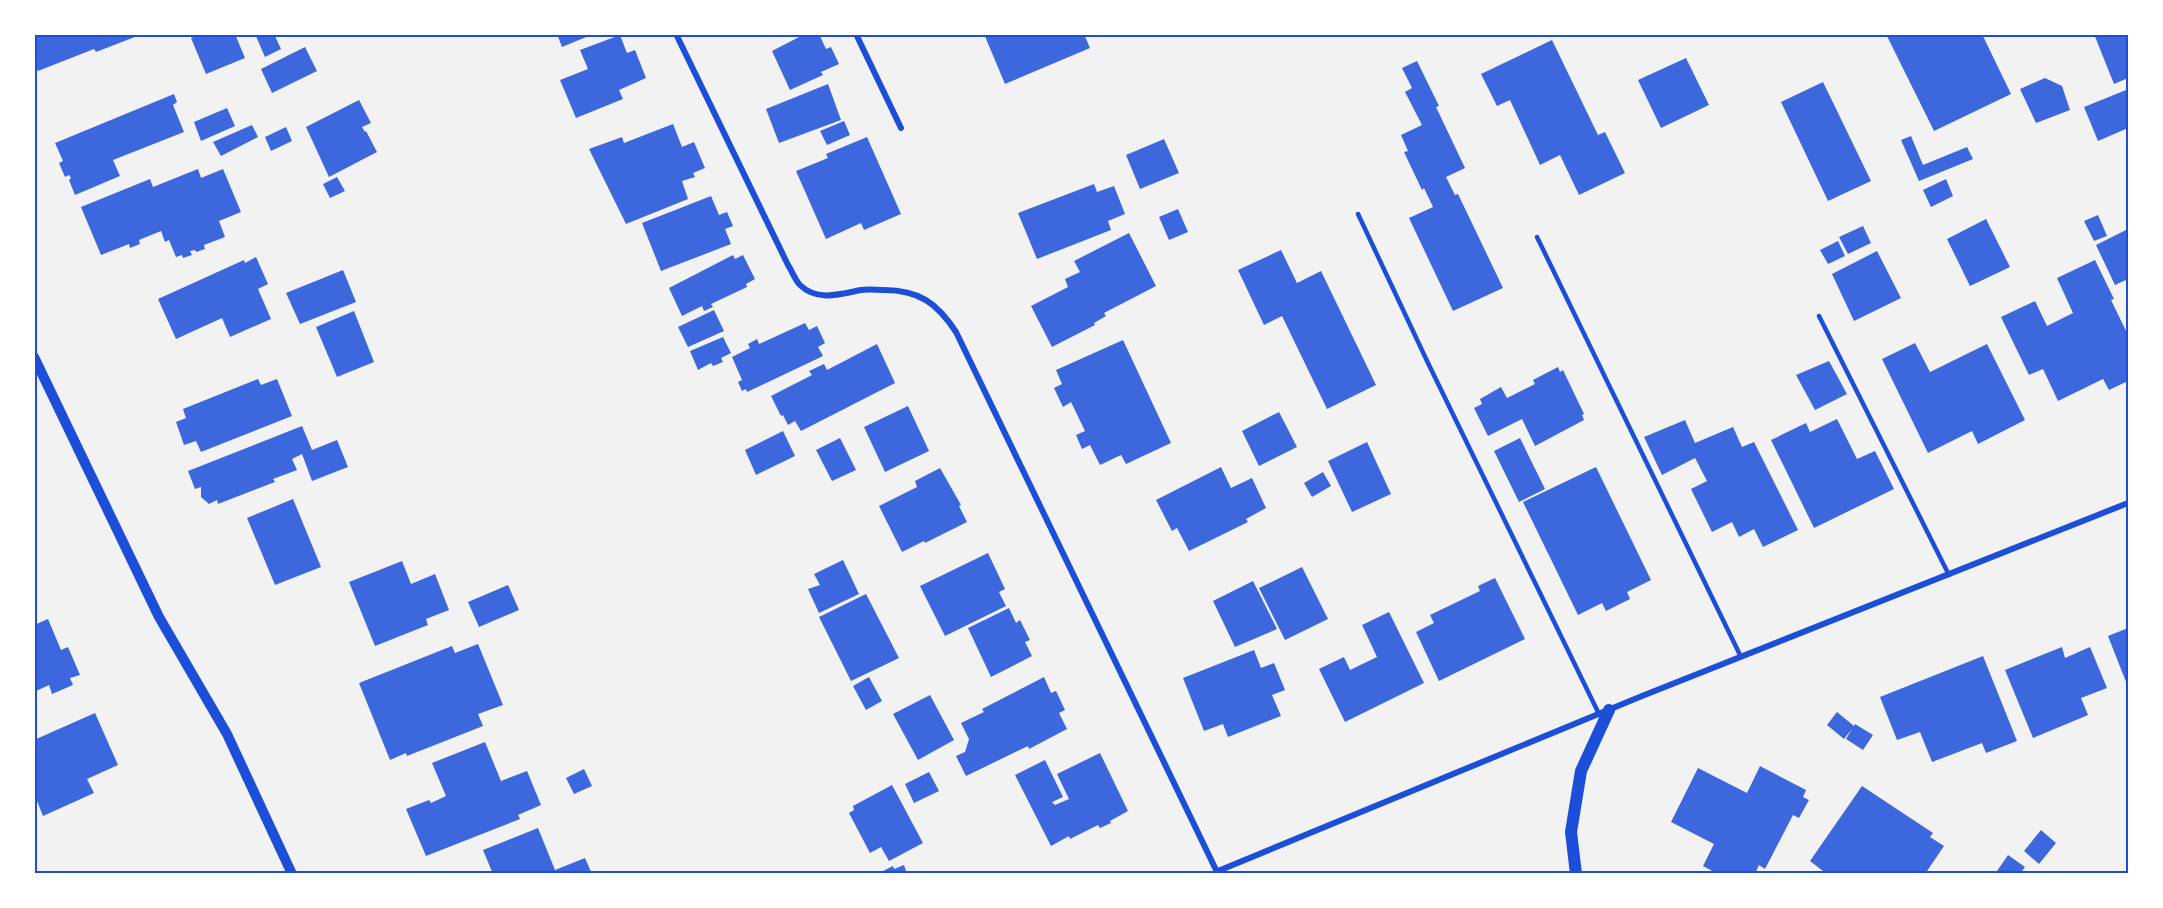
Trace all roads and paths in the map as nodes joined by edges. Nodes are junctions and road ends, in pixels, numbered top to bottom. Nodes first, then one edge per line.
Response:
1 (676, 34) edge
2 (856, 34) edge
3 (901, 128) dead end
4 (1358, 214) dead end
5 (1537, 237) dead end
6 (1819, 316) dead end
7 (34, 357) edge
8 (2128, 503) edge
9 (1949, 574) junction
10 (1741, 657) junction
11 (1604, 712) junction
12 (1218, 872) edge
13 (292, 873) edge
14 (1576, 873) edge

1 - 12 street
2 - 3 street
4 - 11 lane
5 - 10 lane
6 - 9 lane
7 - 13 street
8 - 9 street
9 - 10 street
10 - 11 street
11 - 12 street
11 - 14 main road

